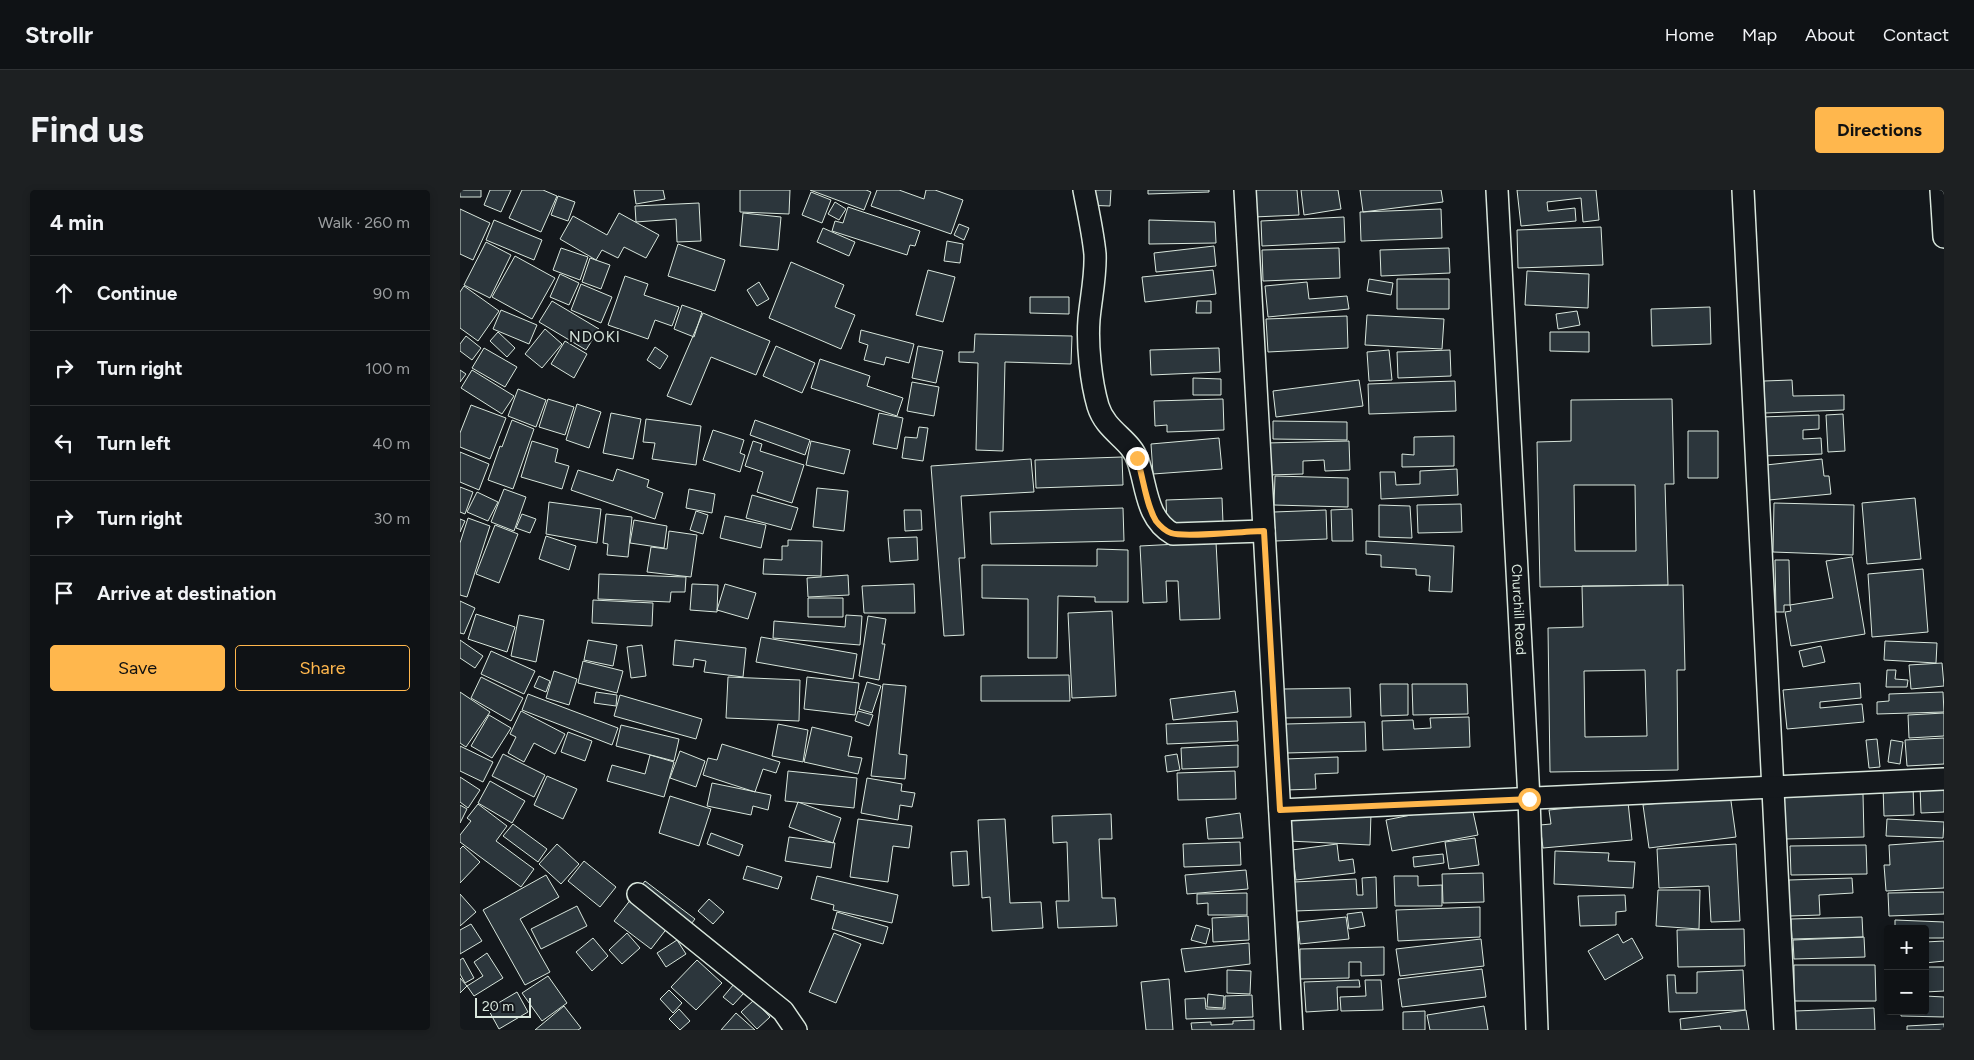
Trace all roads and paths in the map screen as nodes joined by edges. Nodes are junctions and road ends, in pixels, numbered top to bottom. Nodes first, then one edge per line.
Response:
1 (1084, 190) edge
2 (1245, 190) edge
3 (1497, 190) edge
4 (1743, 190) edge
5 (1941, 190) edge
6 (1944, 237) edge
7 (1264, 531) junction
8 (1944, 779) edge
9 (1774, 788) junction
10 (1529, 799) junction
11 (1280, 810) junction
12 (638, 894) dead end
13 (796, 1030) edge
14 (1292, 1030) edge
15 (1537, 1030) edge
16 (1785, 1030) edge

1 - 7 street
2 - 7 street
3 - 10 street, Churchill Road
4 - 9 street
5 - 6 street
7 - 11 street
8 - 9 street
9 - 10 street
9 - 16 street
10 - 11 street
10 - 15 street, Churchill Road
11 - 14 street
12 - 13 street

